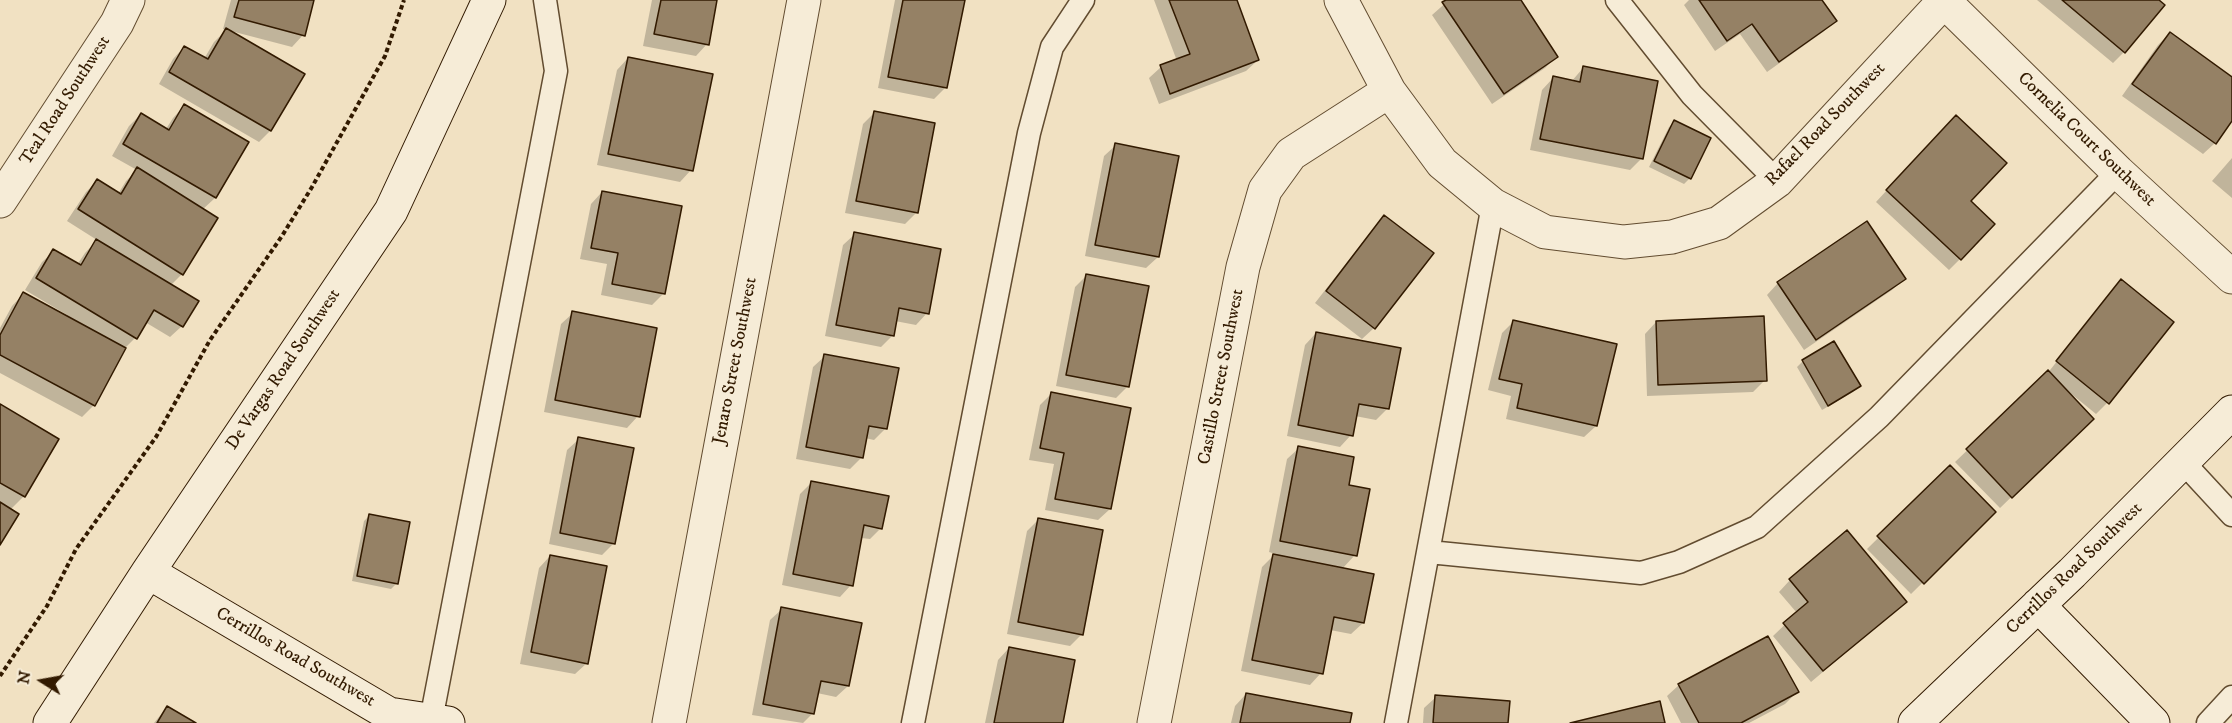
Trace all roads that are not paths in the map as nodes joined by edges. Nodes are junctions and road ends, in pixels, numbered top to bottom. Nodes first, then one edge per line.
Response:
1 (128, 0) edge
2 (489, 0) edge
3 (545, 0) edge
4 (804, 0) edge
5 (1083, 0) edge
6 (1341, 0) edge
7 (1617, 0) edge
8 (1943, 0) edge
9 (1389, 91) junction
10 (2118, 172) junction
11 (1777, 181) junction
12 (0, 201) edge
13 (1493, 205) junction
14 (2232, 277) edge
15 (2232, 412) edge
16 (2182, 462) junction
17 (2232, 515) edge
18 (1429, 552) junction
19 (148, 572) junction
20 (2038, 605) junction
21 (2232, 697) edge
22 (389, 718) edge
23 (440, 722) edge
24 (50, 723) edge
25 (669, 723) edge
26 (913, 723) edge
27 (1154, 723) edge
28 (1396, 723) edge
29 (1915, 723) edge
30 (2153, 723) edge
31 (2208, 723) edge

1 - 12 street, Teal Road Southwest
2 - 19 street, De Vargas Road Southwest
3 - 23 lane
4 - 25 street, Jenaro Street Southwest
5 - 26 lane
6 - 9 street, Rafael Road Southwest
7 - 11 lane
8 - 10 street, Cornelia Court Southwest
8 - 11 street, Rafael Road Southwest
9 - 13 street, Rafael Road Southwest
9 - 27 street, Castillo Street Southwest
10 - 14 street, Cornelia Court Southwest
10 - 18 lane
11 - 13 street, Rafael Road Southwest
13 - 18 lane
15 - 16 street, Cerrillos Road Southwest
16 - 17 lane
16 - 20 street, Cerrillos Road Southwest
18 - 28 lane
19 - 22 street, Cerrillos Road Southwest
19 - 24 street, De Vargas Road Southwest
20 - 29 street, Cerrillos Road Southwest
20 - 30 street
21 - 31 lane
22 - 23 street, Cerrillos Road Southwest

